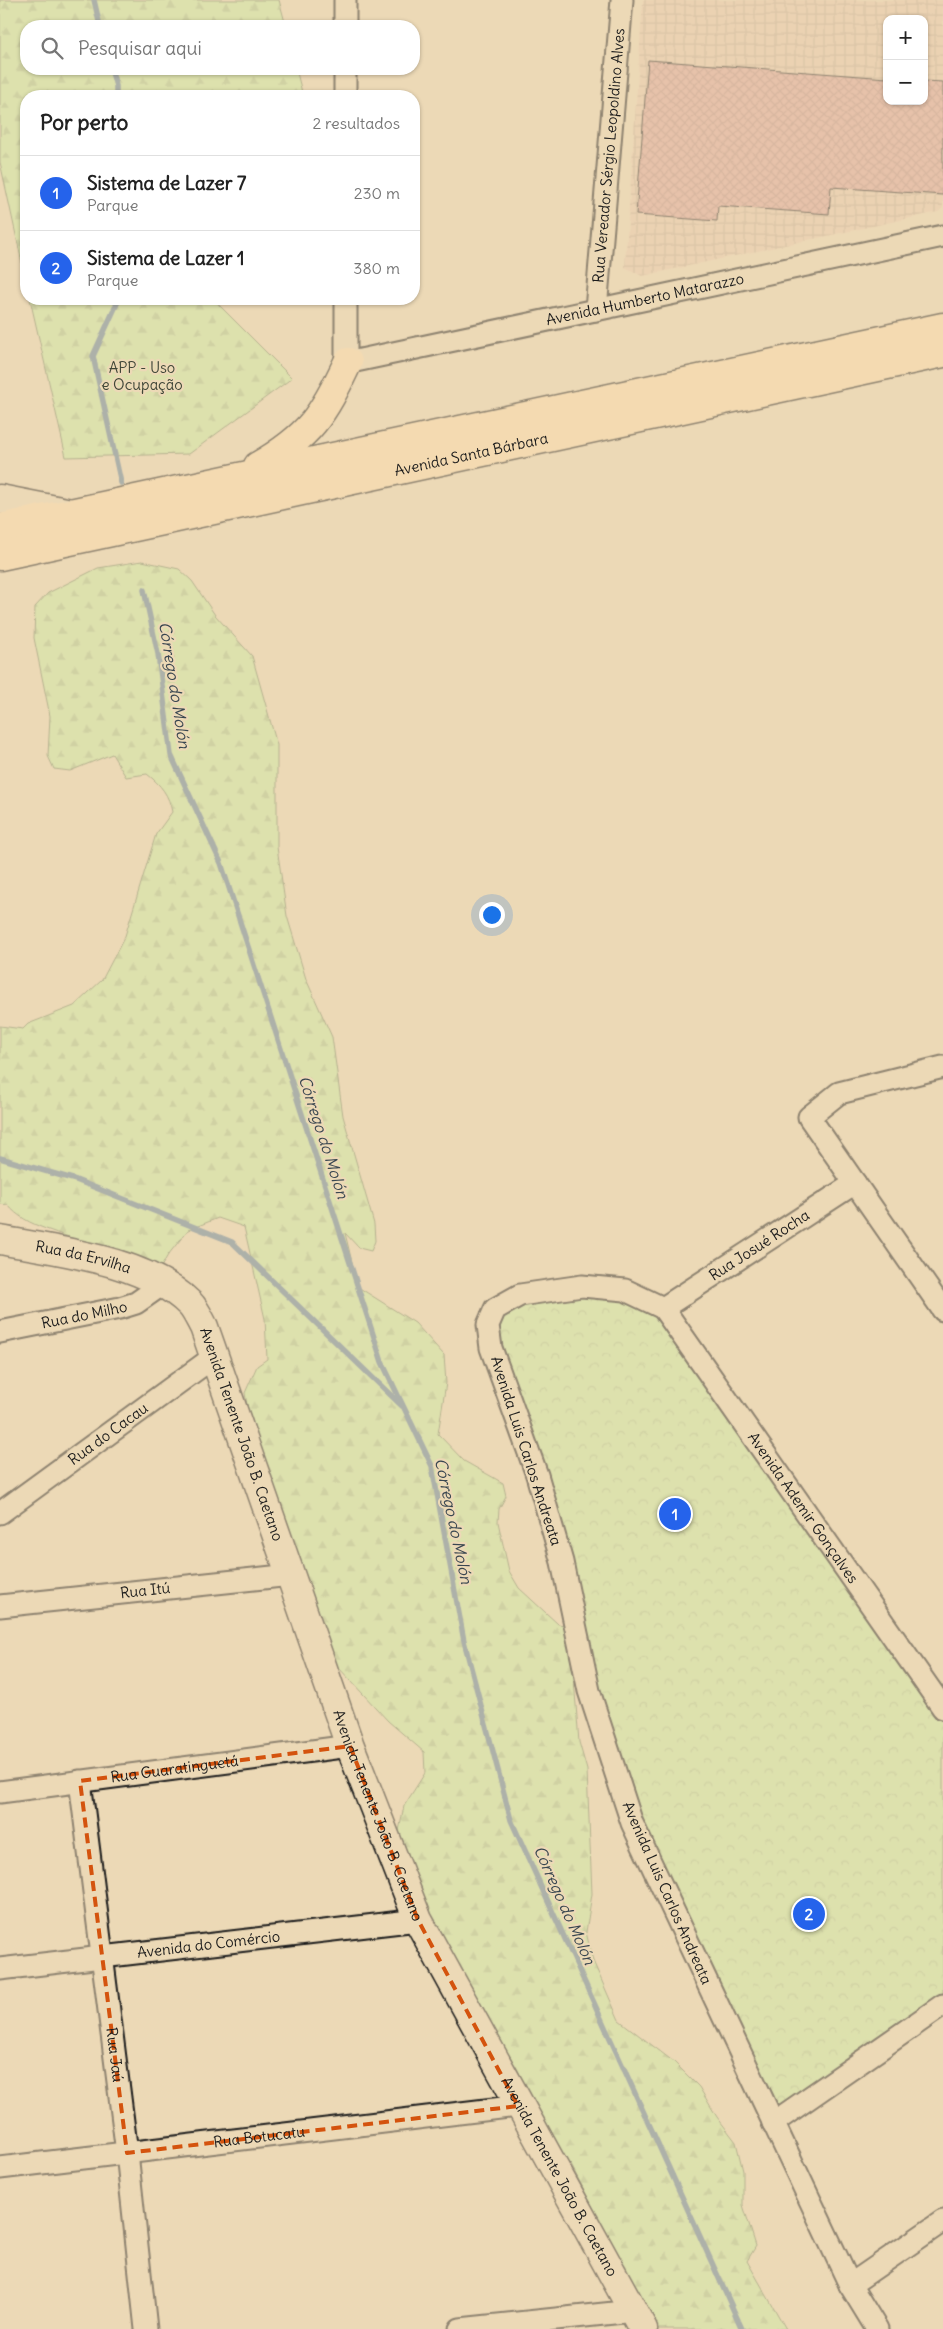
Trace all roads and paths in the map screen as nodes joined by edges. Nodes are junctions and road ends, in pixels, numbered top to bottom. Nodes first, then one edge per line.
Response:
1 (345, 0) edge
2 (622, 0) edge
3 (345, 20) edge
4 (345, 75) edge
5 (345, 90) edge
6 (943, 236) edge
7 (346, 305) edge
8 (596, 310) junction
9 (943, 327) edge
10 (943, 353) edge
11 (348, 362) junction
12 (239, 477) junction
13 (0, 498) edge
14 (71, 513) junction
15 (0, 528) edge
16 (0, 556) edge
17 (943, 1067) edge
18 (855, 1183) junction
19 (0, 1240) edge
20 (163, 1284) junction
21 (663, 1308) junction
22 (943, 1310) edge
23 (0, 1332) edge
24 (215, 1356) junction
25 (0, 1513) edge
26 (291, 1576) junction
27 (0, 1606) edge
28 (943, 1708) edge
29 (350, 1746) junction
30 (80, 1782) junction
31 (0, 1792) edge
32 (418, 1920) junction
33 (103, 1957) junction
34 (0, 1969) edge
35 (943, 2005) edge
36 (518, 2106) junction
37 (773, 2123) junction
38 (127, 2153) junction
39 (0, 2168) edge
40 (943, 2221) edge
41 (850, 2285) junction
42 (638, 2320) edge
43 (146, 2329) edge
44 (460, 2329) edge
45 (877, 2329) edge

1 - 3 street
2 - 8 street, Rua Vereador Sérgio Leopoldino Alves
4 - 5 street
6 - 8 street, Avenida Humberto Matarazzo
7 - 11 street
8 - 11 street, Avenida Humberto Matarazzo
9 - 12 main road, Avenida Santa Bárbara
10 - 16 main road, Avenida Santa Bárbara
11 - 12 main road
12 - 14 main road, Avenida Santa Bárbara
13 - 14 street
14 - 15 main road, Avenida Santa Bárbara
17 - 18 street
18 - 21 street, Rua Josué Rocha
18 - 22 street
19 - 20 street, Rua da Ervilha
20 - 23 street, Rua do Milho
20 - 24 street, Avenida Tenente João B. Caetano
21 - 28 street, Avenida Ademir Gonçalves
21 - 37 street, Avenida Luis Carlos Andreata
24 - 25 street, Rua do Cacau
24 - 26 street, Avenida Tenente João B. Caetano
26 - 27 street, Rua Itú
26 - 29 street, Avenida Tenente João B. Caetano
29 - 30 street, Rua Guaratinguetá
29 - 32 street, Avenida Tenente João B. Caetano
30 - 31 street, Rua Guaratinguetá
30 - 33 street, Rua Jaú
32 - 33 street, Avenida do Comércio
32 - 36 street, Avenida Tenente João B. Caetano
33 - 34 street, Avenida do Comércio
33 - 38 street, Rua Jaú
35 - 37 street
36 - 38 street, Rua Botucatu
36 - 42 street, Avenida Tenente João B. Caetano
37 - 41 street, Avenida Luis Carlos Andreata
38 - 39 street, Rua Botucatu
38 - 43 street, Rua Jaú
40 - 41 street
41 - 45 street, Avenida Luis Carlos Andreata
42 - 44 street

